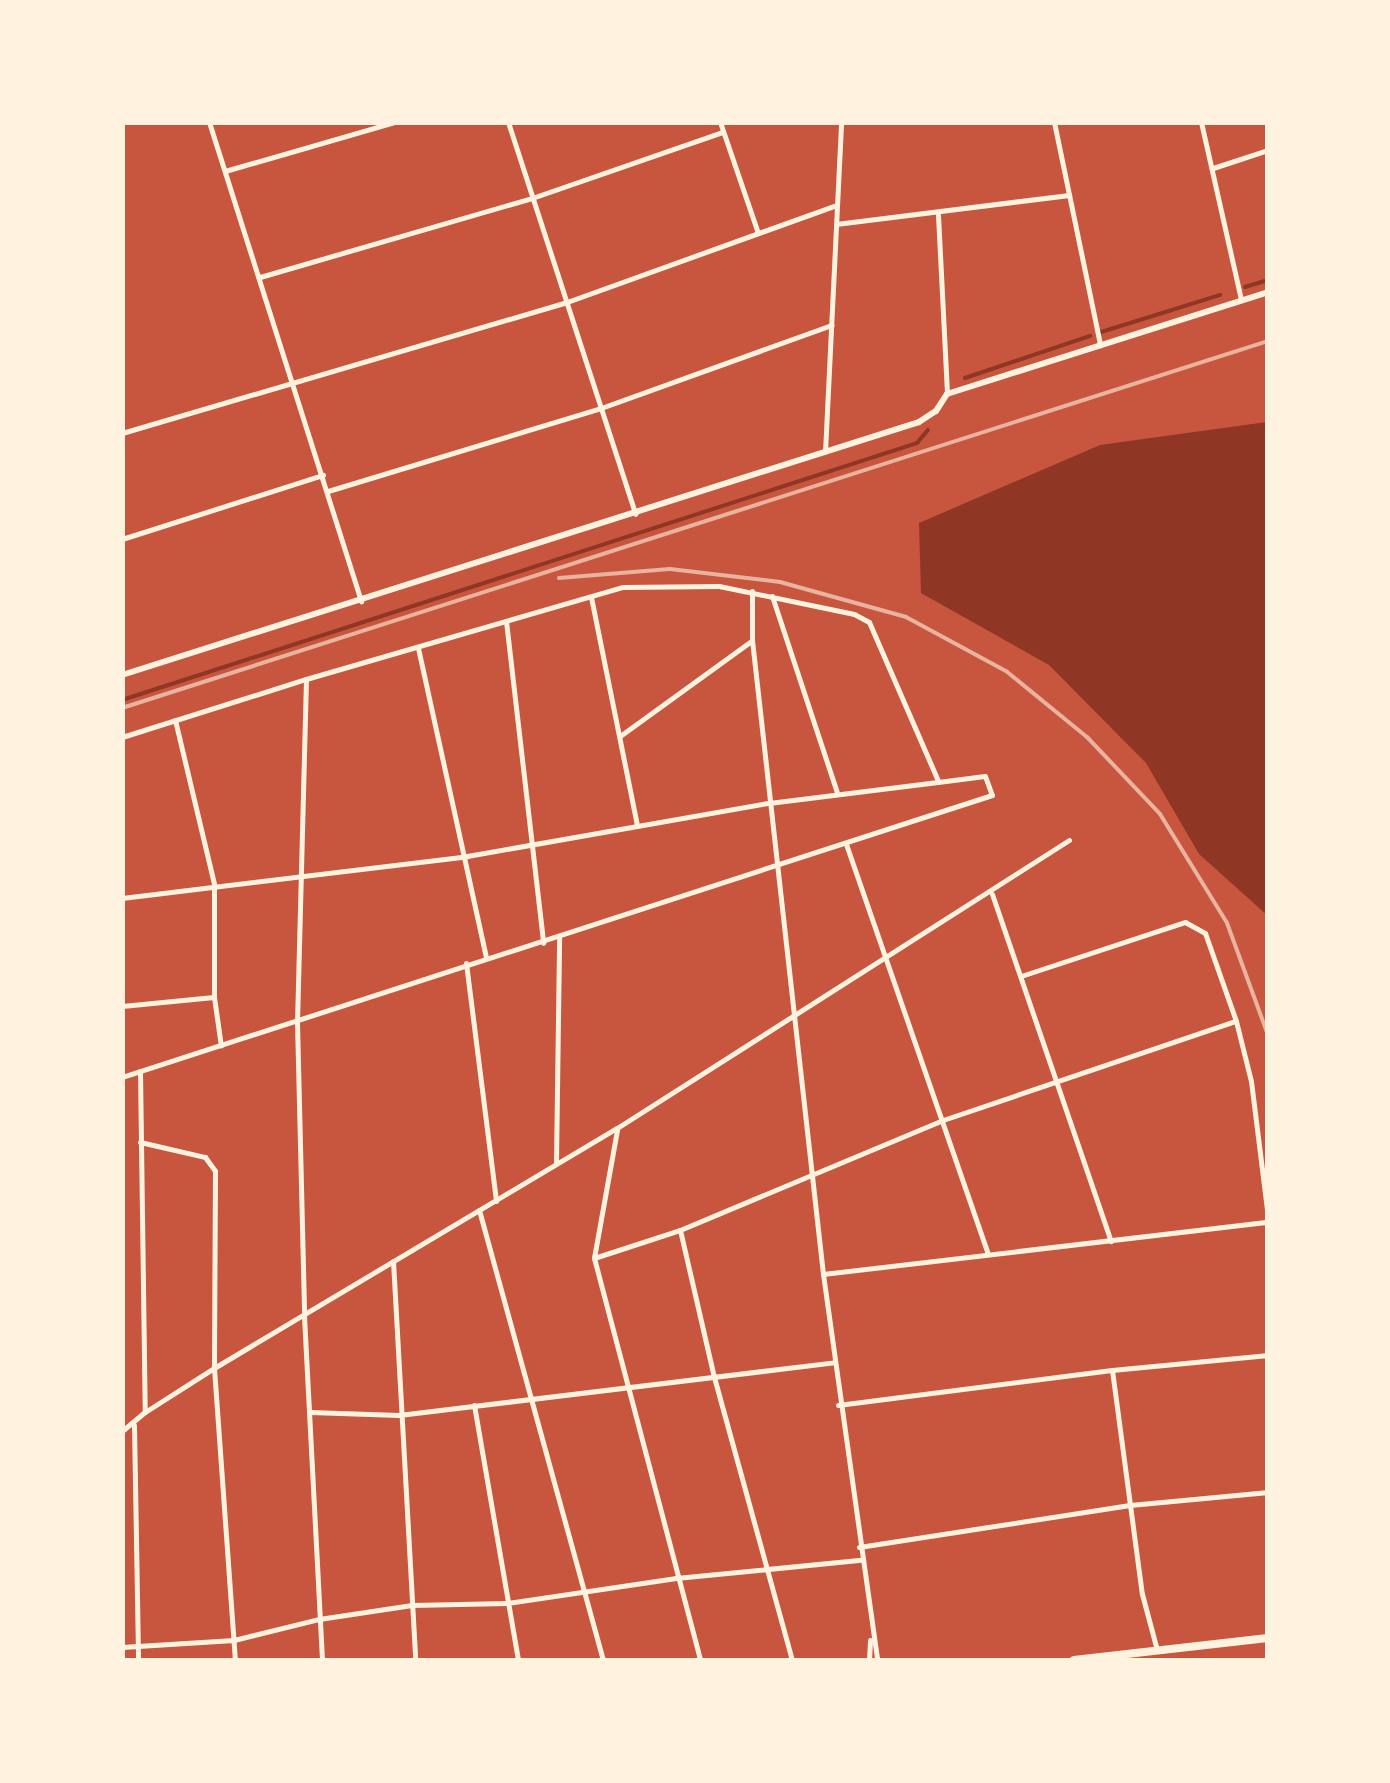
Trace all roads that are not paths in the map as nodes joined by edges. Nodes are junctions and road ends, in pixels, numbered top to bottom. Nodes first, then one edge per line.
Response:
1 (209, 122) edge
2 (396, 122) edge
3 (508, 122) edge
4 (720, 122) edge
5 (841, 122) edge
6 (1054, 122) edge
7 (1201, 122) edge
8 (723, 132) junction
9 (1268, 150) edge
10 (1213, 168) junction
11 (225, 171) junction
12 (1069, 196) junction
13 (532, 198) junction
14 (834, 206) junction
15 (938, 214) junction
16 (836, 224) junction
17 (758, 233) junction
18 (260, 276) junction
19 (1268, 292) edge
20 (1242, 301) junction
21 (567, 302) junction
22 (832, 326) junction
23 (1100, 344) junction
24 (291, 382) junction
25 (947, 394) junction
26 (601, 408) junction
27 (122, 433) edge
28 (825, 452) junction
29 (323, 475) junction
30 (328, 492) junction
31 (635, 514) junction
32 (122, 539) edge
33 (752, 591) junction
34 (772, 596) junction
35 (591, 598) junction
36 (361, 601) junction
37 (506, 621) junction
38 (752, 640) junction
39 (418, 648) junction
40 (122, 674) edge
41 (306, 678) junction
42 (174, 720) junction
43 (620, 736) junction
44 (122, 737) edge
45 (938, 782) junction
46 (837, 794) junction
47 (769, 803) junction
48 (637, 825) junction
49 (1069, 840) dead end
50 (532, 841) junction
51 (846, 844) junction
52 (467, 856) junction
53 (776, 865) junction
54 (300, 873) junction
55 (214, 884) junction
56 (992, 894) junction
57 (122, 898) edge
58 (560, 938) junction
59 (544, 942) junction
60 (486, 957) junction
61 (886, 958) junction
62 (466, 963) junction
63 (1021, 976) junction
64 (214, 996) junction
65 (122, 1006) edge
66 (795, 1014) junction
67 (1236, 1021) junction
68 (297, 1022) junction
69 (221, 1047) junction
70 (140, 1071) junction
71 (122, 1077) edge
72 (1059, 1082) junction
73 (942, 1120) junction
74 (617, 1128) junction
75 (140, 1142) junction
76 (556, 1162) junction
77 (814, 1172) junction
78 (496, 1201) junction
79 (480, 1210) junction
80 (1268, 1219) edge
81 (680, 1230) junction
82 (1111, 1241) junction
83 (988, 1254) junction
84 (594, 1258) junction
85 (393, 1261) junction
86 (823, 1274) junction
87 (304, 1316) junction
88 (1268, 1355) edge
89 (834, 1362) junction
90 (214, 1368) junction
91 (1112, 1370) junction
92 (714, 1377) junction
93 (628, 1388) junction
94 (532, 1400) junction
95 (474, 1406) junction
96 (838, 1406) junction
97 (144, 1412) junction
98 (310, 1412) junction
99 (399, 1414) junction
100 (134, 1425) junction
101 (122, 1431) edge
102 (1268, 1492) edge
103 (1130, 1505) junction
104 (859, 1547) junction
105 (861, 1560) junction
106 (767, 1569) junction
107 (676, 1578) junction
108 (584, 1591) junction
109 (507, 1603) junction
110 (412, 1605) junction
111 (319, 1619) junction
112 (871, 1637) junction
113 (1268, 1638) edge
114 (234, 1640) junction
115 (137, 1645) junction
116 (122, 1647) edge
117 (1157, 1650) junction
118 (1140, 1657) edge
119 (138, 1660) edge
120 (235, 1660) edge
121 (322, 1660) edge
122 (415, 1660) edge
123 (518, 1660) edge
124 (603, 1660) edge
125 (700, 1660) edge
126 (792, 1660) edge
127 (869, 1660) edge
128 (877, 1660) edge
129 (1074, 1660) edge

1 - 11 street
2 - 11 street
3 - 13 street
4 - 8 street
5 - 14 street
6 - 12 street
7 - 10 street
8 - 13 street
8 - 17 street
9 - 10 street
10 - 20 street
11 - 18 street
12 - 15 street
12 - 23 street
13 - 18 street
13 - 21 street
14 - 16 street
14 - 17 street
15 - 16 street
15 - 25 street
16 - 22 street
17 - 21 street
18 - 24 street
19 - 20 street
20 - 23 street
21 - 24 street
21 - 26 street
22 - 26 street
22 - 28 street
23 - 25 street
24 - 27 street
24 - 29 street
25 - 28 street
26 - 30 street
26 - 31 street
28 - 31 street
29 - 30 street
29 - 32 street
30 - 36 street
31 - 36 street
33 - 34 street
33 - 35 street
33 - 38 street
34 - 45 street
34 - 46 street
35 - 37 street
35 - 43 street
36 - 40 street
37 - 39 street
37 - 50 street
38 - 43 street
38 - 47 street
39 - 41 street
39 - 52 street
41 - 42 street
41 - 54 street
42 - 44 street
42 - 55 street
43 - 48 street
45 - 46 street
45 - 51 street
46 - 47 street
47 - 48 street
47 - 53 street
48 - 50 street
49 - 56 street
50 - 52 street
50 - 59 street
51 - 53 street
51 - 61 street
52 - 54 street
52 - 60 street
53 - 58 street
53 - 66 street
54 - 55 street
54 - 68 street
55 - 57 street
55 - 64 street
56 - 61 street
56 - 63 street
58 - 59 street
58 - 76 street
59 - 60 street
60 - 62 street
61 - 66 street
61 - 73 street
62 - 68 street
62 - 78 street
63 - 67 street
63 - 72 street
64 - 65 street
64 - 69 street
66 - 74 street
66 - 77 street
67 - 72 street
67 - 80 street
68 - 69 street
68 - 87 street
69 - 70 street
70 - 71 street
70 - 75 street
72 - 73 street
72 - 82 street
73 - 77 street
73 - 83 street
74 - 76 street
74 - 84 street
75 - 90 street
75 - 97 street
76 - 78 street
77 - 81 street
77 - 86 street
78 - 79 street
79 - 85 street
79 - 94 street
80 - 82 street
81 - 84 street
81 - 92 street
82 - 83 street
83 - 86 street
84 - 93 street
85 - 87 street
85 - 99 street
86 - 89 street
87 - 90 street
87 - 98 street
88 - 91 street
89 - 92 street
89 - 96 street
90 - 97 street
90 - 114 street
91 - 96 street
91 - 103 street
92 - 93 street
92 - 106 street
93 - 94 street
93 - 107 street
94 - 95 street
94 - 108 street
95 - 99 street
95 - 109 street
96 - 104 street
97 - 100 street
98 - 99 street
98 - 111 street
99 - 110 street
100 - 101 street
100 - 115 street
102 - 103 street
103 - 104 street
103 - 117 street
104 - 105 street
105 - 106 street
105 - 112 street
106 - 107 street
106 - 126 street
107 - 108 street
107 - 125 street
108 - 109 street
108 - 124 street
109 - 110 street
109 - 123 street
110 - 111 street
110 - 122 street
111 - 114 street
111 - 121 street
112 - 127 street
112 - 128 street
113 - 117 main road
114 - 115 street
114 - 120 street
115 - 116 street
115 - 119 street
117 - 118 main road
118 - 129 main road

